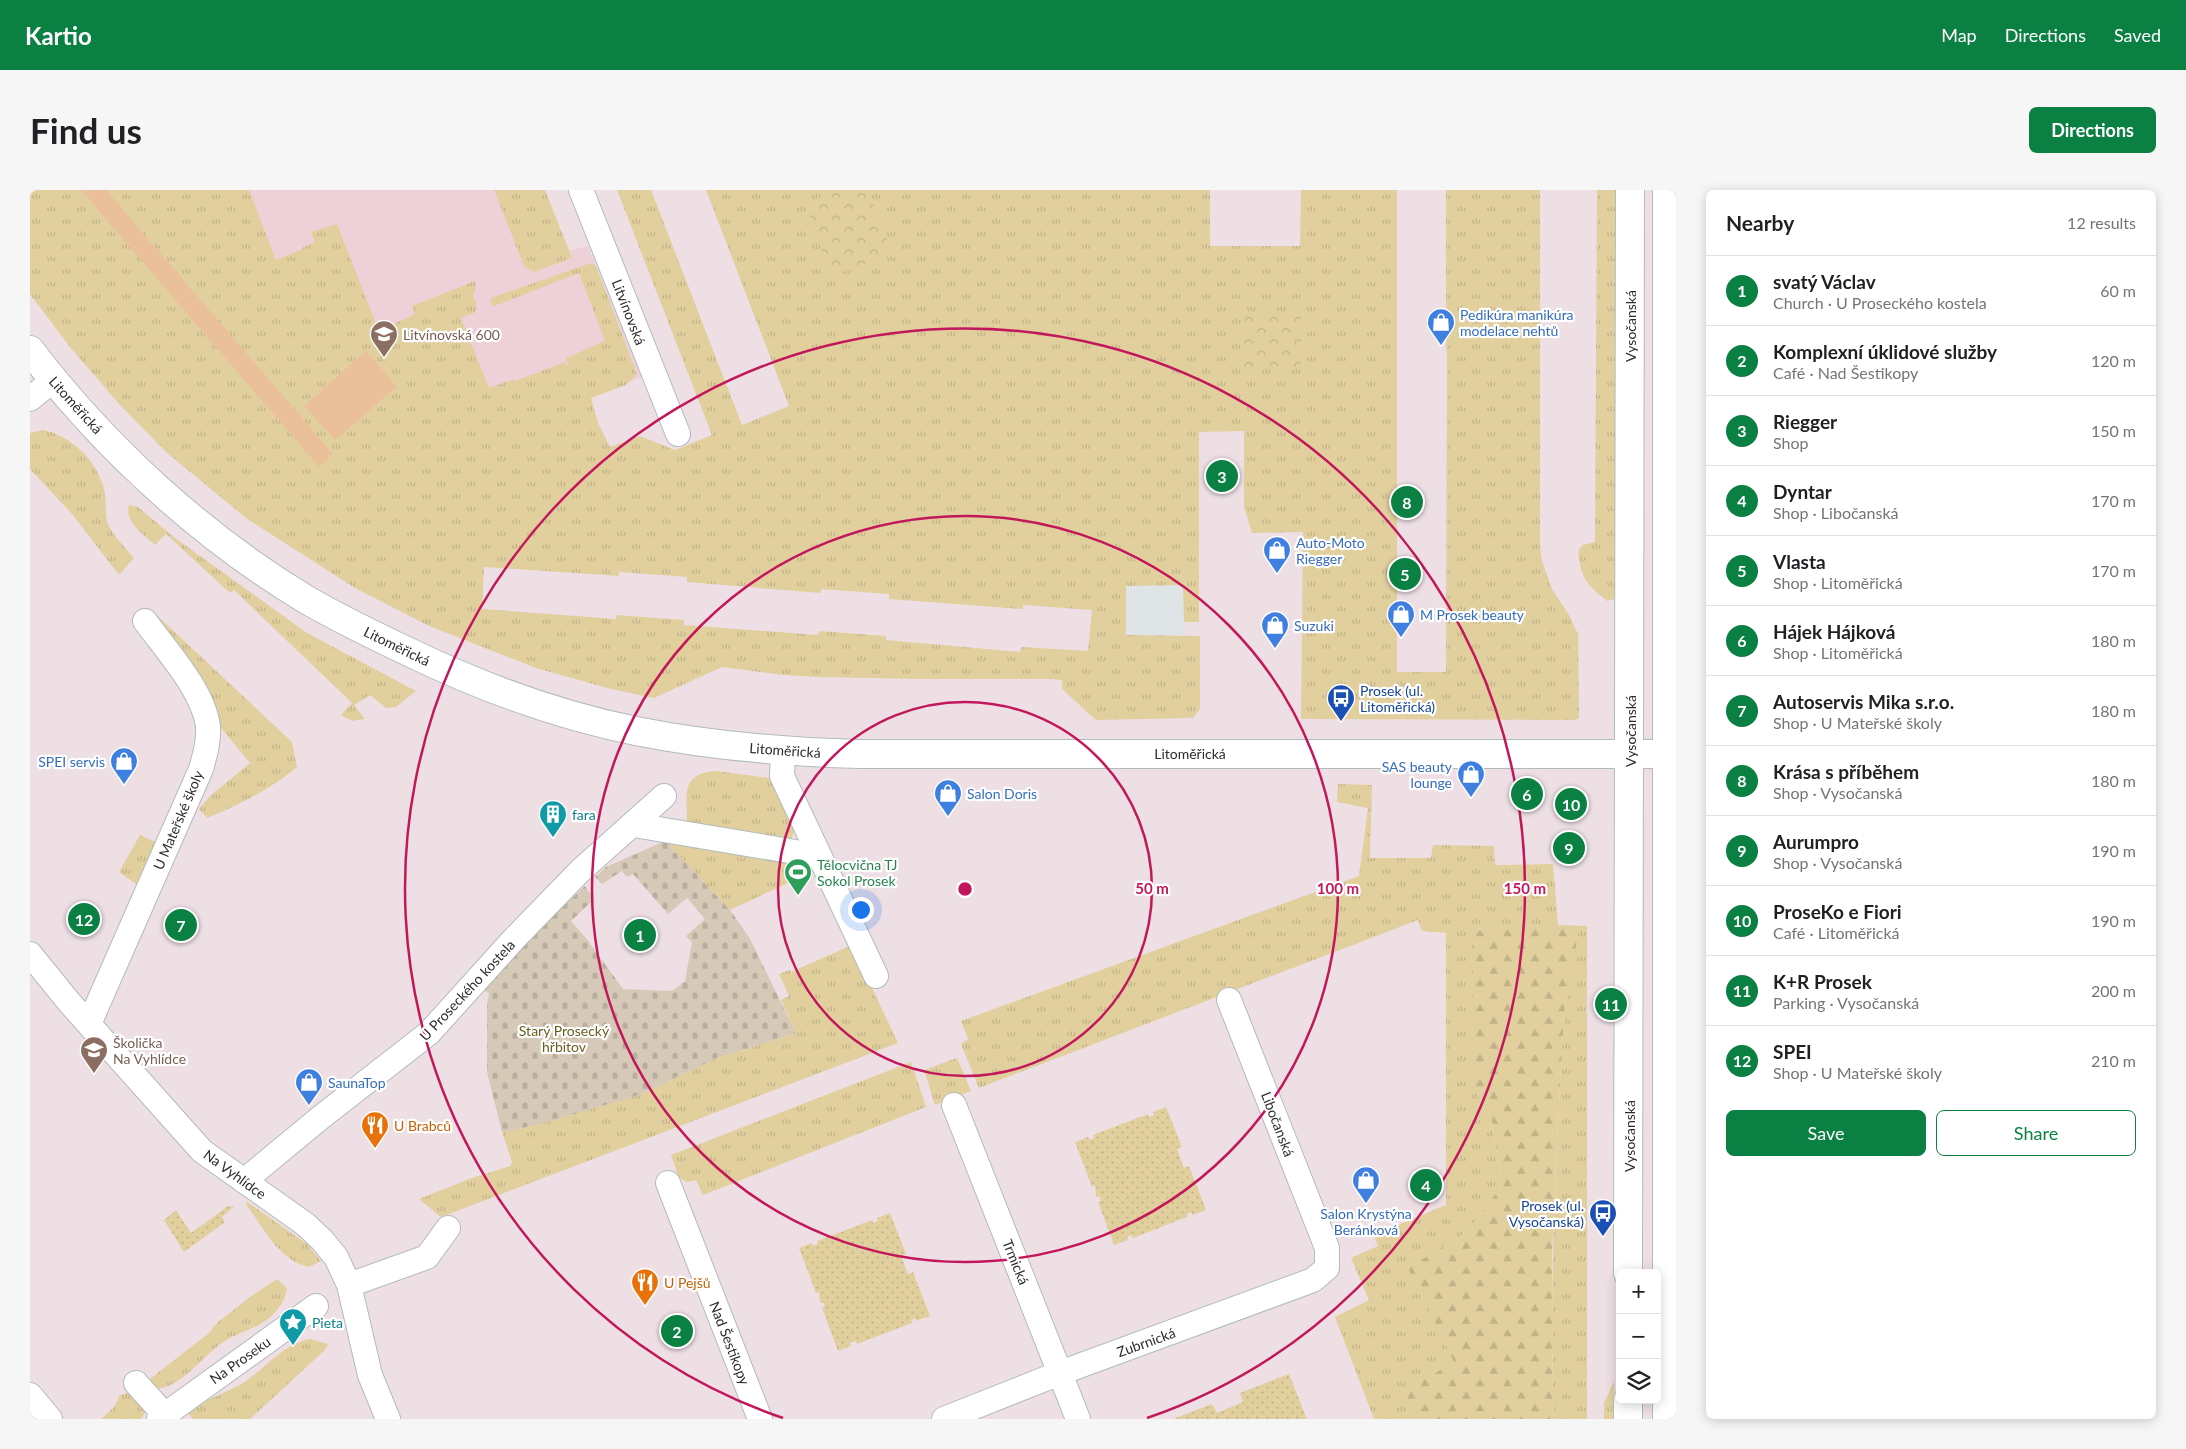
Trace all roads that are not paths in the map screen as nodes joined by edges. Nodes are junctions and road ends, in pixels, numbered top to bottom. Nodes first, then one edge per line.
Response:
1 (581, 190) edge
2 (1630, 190) edge
3 (1667, 190) edge
4 (30, 350) edge
5 (53, 380) junction
6 (30, 399) edge
7 (678, 434) dead end
8 (145, 621) dead end
9 (783, 752) junction
10 (1629, 753) junction
11 (1666, 754) junction
12 (664, 796) dead end
13 (634, 825) junction
14 (819, 856) junction
15 (30, 954) edge
16 (876, 976) dead end
17 (1229, 1000) dead end
18 (89, 1024) junction
19 (954, 1106) dead end
20 (244, 1182) junction
21 (668, 1184) dead end
22 (448, 1228) dead end
23 (1327, 1248) joint
24 (1628, 1269) edge
25 (349, 1285) junction
26 (316, 1306) dead end
27 (1060, 1373) junction
28 (136, 1384) dead end
29 (30, 1395) edge
30 (1628, 1404) edge
31 (164, 1418) edge
32 (50, 1419) edge
33 (388, 1419) edge
34 (760, 1419) edge
35 (944, 1419) edge
36 (1078, 1419) edge
37 (1628, 1419) edge
38 (1667, 1419) edge

1 - 7 street, Litvínovská
2 - 10 main road, Vysočanská
3 - 11 main road
4 - 5 main road, Litoměřická
5 - 6 street
5 - 9 main road, Litoměřická
8 - 18 street, U Mateřské školy
9 - 10 main road, Litoměřická
9 - 14 street
10 - 11 main road, Litoměřická
10 - 24 main road, Vysočanská
11 - 38 main road
12 - 13 street, U Proseckého kostela
13 - 14 street
13 - 20 street, U Proseckého kostela
14 - 16 street
15 - 18 street, Na Vyhlídce
17 - 23 street, Libočanská
18 - 20 street, Na Vyhlídce
19 - 27 street, Trmická
20 - 25 street, Na Vyhlídce
21 - 34 street, Nad Šestikopy
22 - 25 street
23 - 27 street, Zubrnická
25 - 33 street, Na Vyhlídce
26 - 31 street, Na Proseku
27 - 35 street, Zubrnická
27 - 36 street, Trmická
28 - 31 street, Na Proseku
29 - 32 street
30 - 37 main road

